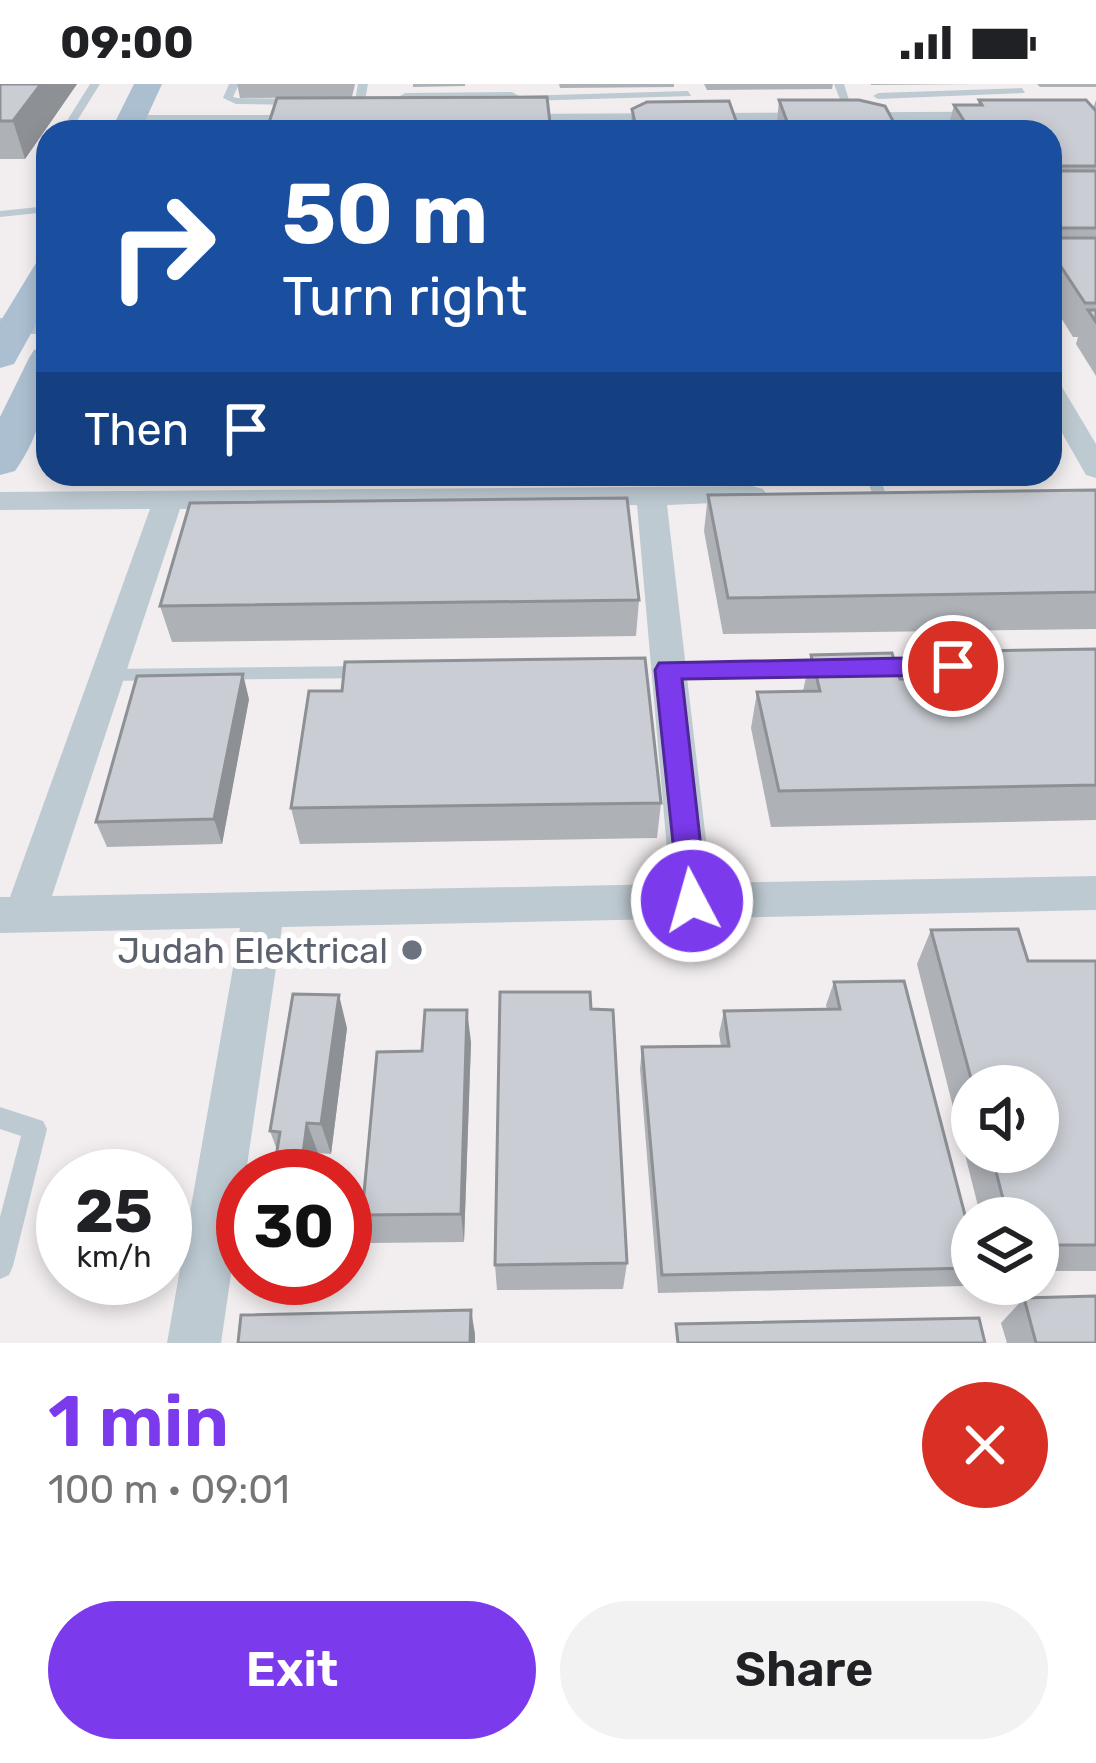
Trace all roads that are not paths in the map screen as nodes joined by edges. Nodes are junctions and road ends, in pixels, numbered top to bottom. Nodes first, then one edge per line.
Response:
1 (95, 84) edge
2 (148, 84) edge
3 (188, 84) edge
4 (234, 84) edge
5 (363, 84) edge
6 (839, 84) edge
7 (1020, 88) edge
8 (688, 89) edge
9 (405, 96) edge
10 (878, 96) dead end
11 (317, 102) edge
12 (338, 102) edge
13 (524, 110) junction
14 (365, 115) junction
15 (1096, 118) edge
16 (1028, 119) junction
17 (72, 120) edge
18 (131, 120) edge
19 (172, 120) edge
20 (313, 120) edge
21 (474, 120) edge
22 (563, 120) edge
23 (691, 120) edge
24 (853, 120) edge
25 (1011, 120) edge
26 (36, 210) edge
27 (0, 214) edge
28 (36, 294) edge
29 (16, 334) edge
30 (36, 384) edge
31 (1062, 409) edge
32 (0, 462) edge
33 (1096, 469) edge
34 (98, 487) edge
35 (635, 489) edge
36 (788, 495) edge
37 (168, 500) junction
38 (0, 501) edge
39 (1001, 665) edge
40 (657, 670) junction
41 (388, 672) edge
42 (108, 675) junction
43 (1096, 893) edge
44 (692, 901) junction
45 (264, 909) junction
46 (13, 914) edge
47 (0, 1118) edge
48 (0, 1266) edge
49 (194, 1343) edge

1 - 17 lane
2 - 18 main road
3 - 19 main road
4 - 11 lane
5 - 14 lane
6 - 24 lane
7 - 10 lane
7 - 16 lane
8 - 13 lane
8 - 23 lane
9 - 13 lane
12 - 14 lane
13 - 21 street
13 - 22 street
14 - 20 street
15 - 16 street
16 - 25 street
26 - 27 lane
28 - 29 main road
30 - 32 main road
31 - 33 street
34 - 37 street
34 - 38 street
35 - 36 street
35 - 37 street
35 - 40 street
37 - 42 street
39 - 40 lane
40 - 44 street
41 - 42 lane
42 - 46 street
43 - 44 street
44 - 45 street
45 - 46 street
45 - 49 street
47 - 48 lane

